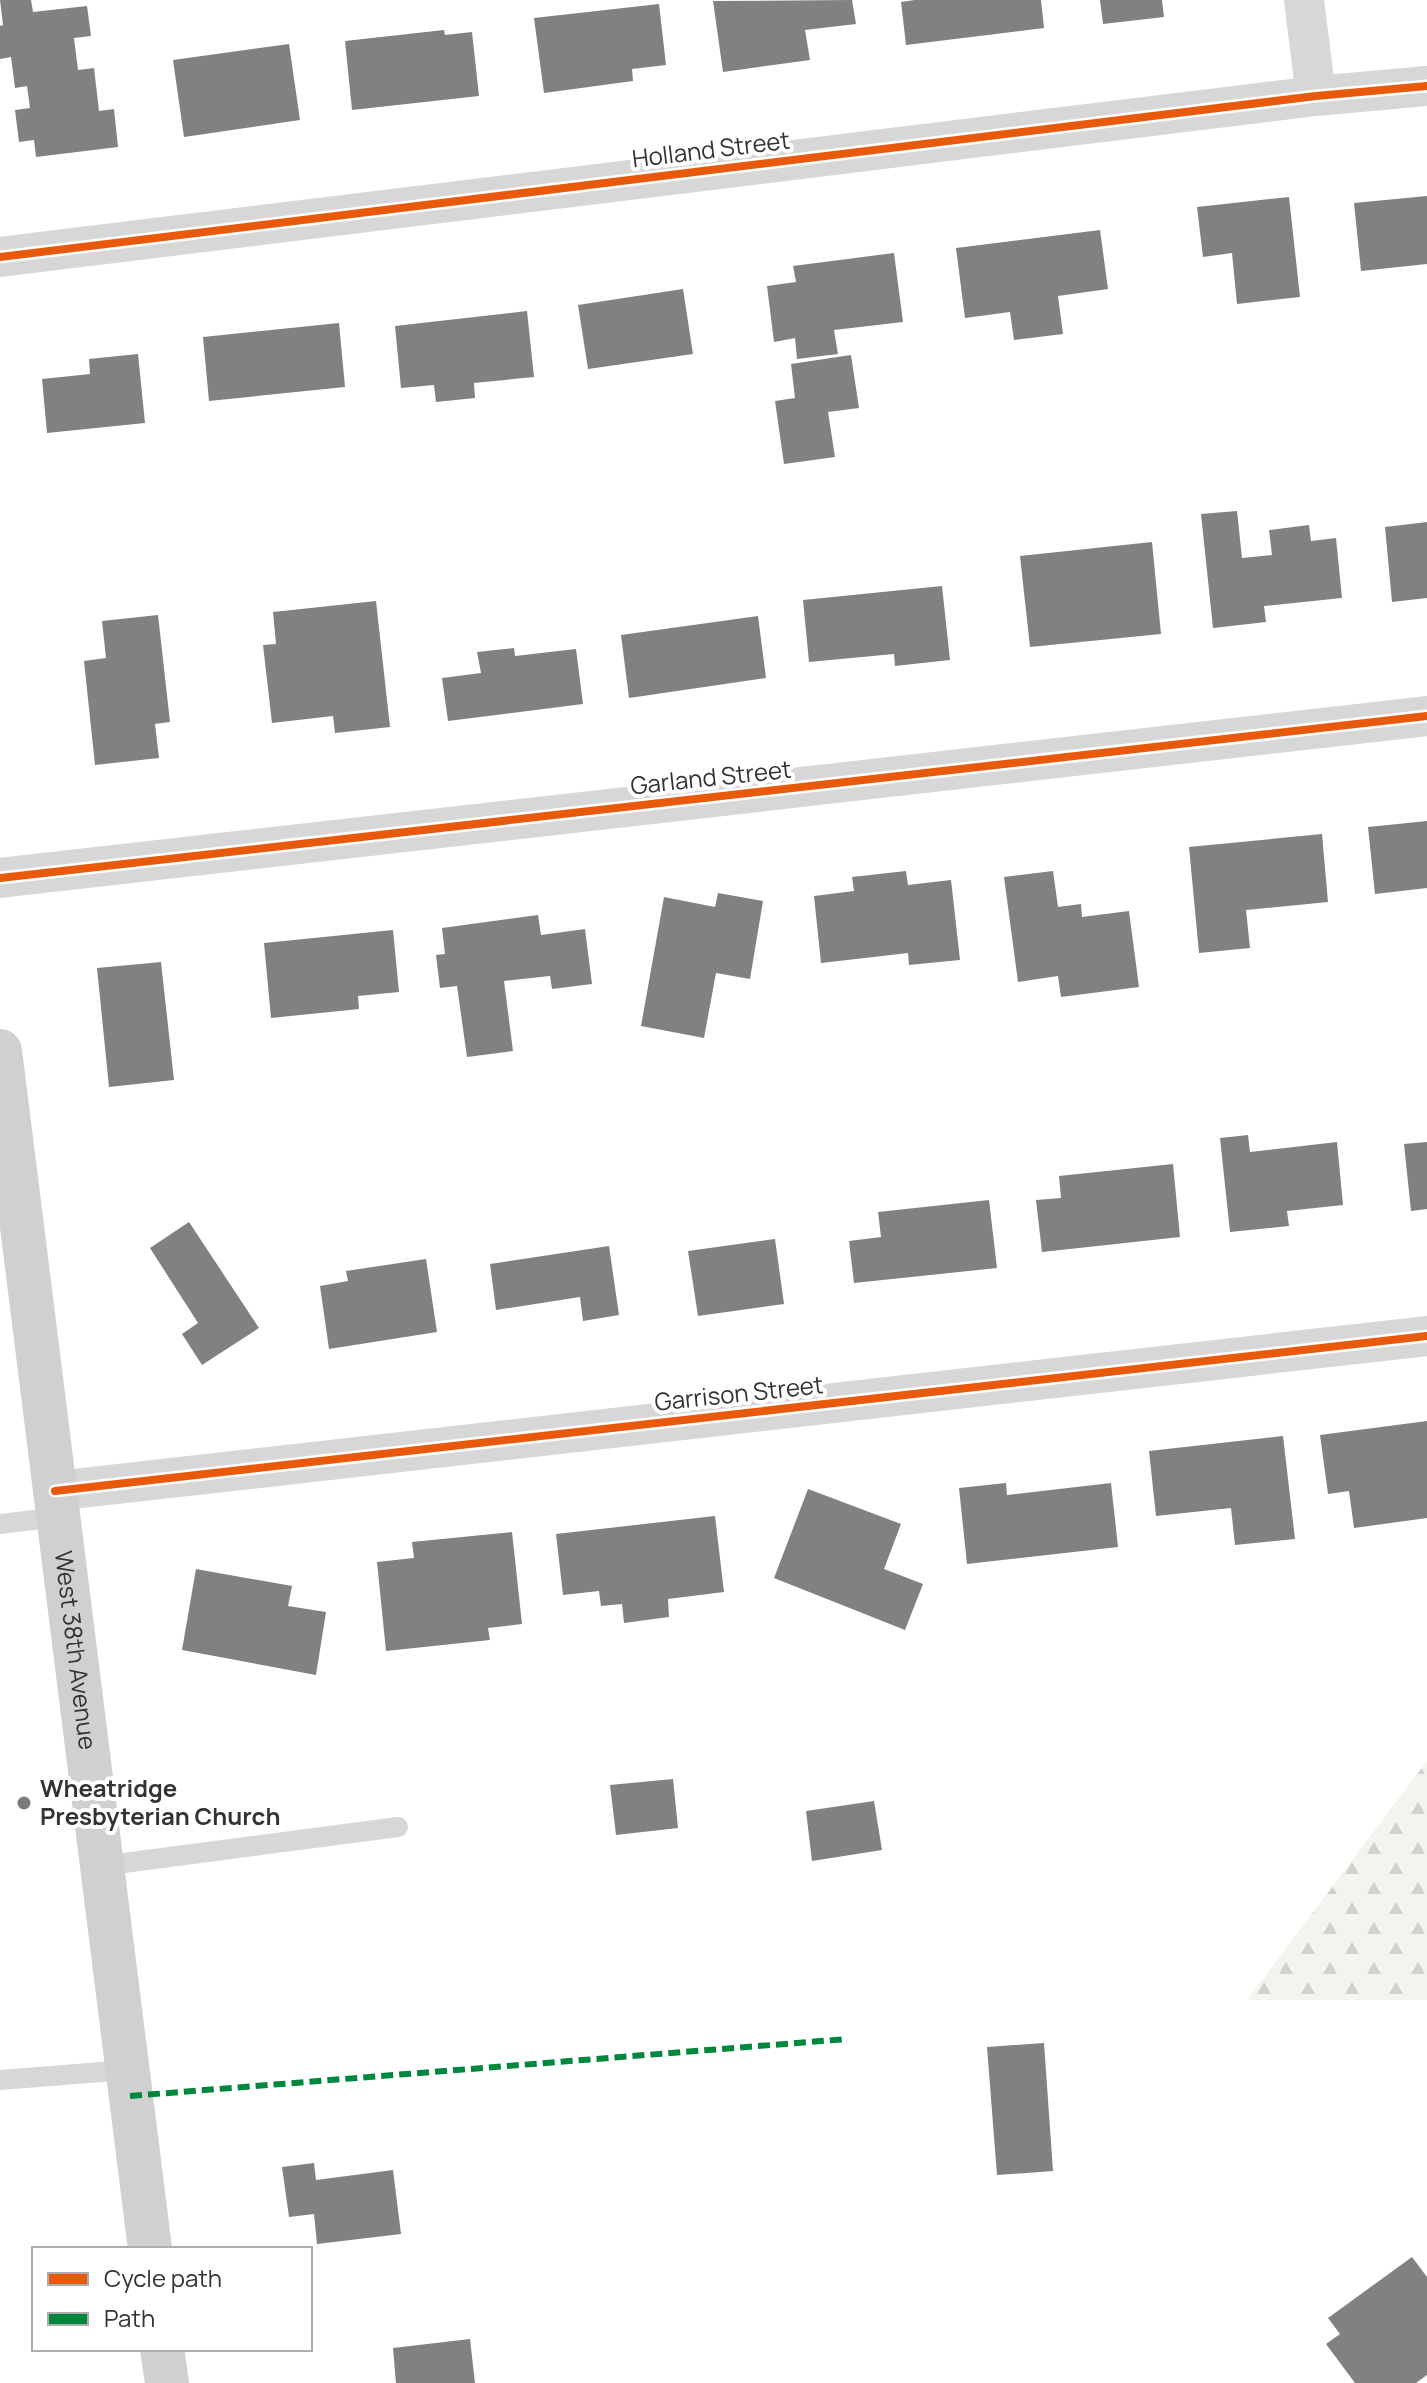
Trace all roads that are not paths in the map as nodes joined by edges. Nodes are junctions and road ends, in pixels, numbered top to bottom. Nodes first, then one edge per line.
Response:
1 (1304, 0) edge
2 (1427, 86) edge
3 (1316, 96) junction
4 (0, 257) edge
5 (1427, 716) edge
6 (0, 878) edge
7 (0, 1051) edge
8 (8, 1185) edge
9 (1427, 1336) edge
10 (56, 1504) junction
11 (0, 1524) edge
12 (398, 1827) dead end
13 (101, 1866) junction
14 (127, 2070) junction
15 (0, 2080) edge
16 (150, 2247) edge
17 (162, 2351) edge
18 (167, 2383) edge

1 - 3 street
2 - 3 street, Holland Street
3 - 4 street, Holland Street
5 - 6 street, Garland Street
7 - 8 main road, West 38th Avenue
8 - 10 main road, West 38th Avenue
9 - 10 street, Garrison Street
10 - 11 lane
10 - 13 main road, West 38th Avenue
12 - 13 lane
13 - 14 main road, West 38th Avenue
14 - 15 lane
14 - 16 main road, West 38th Avenue
17 - 18 main road

